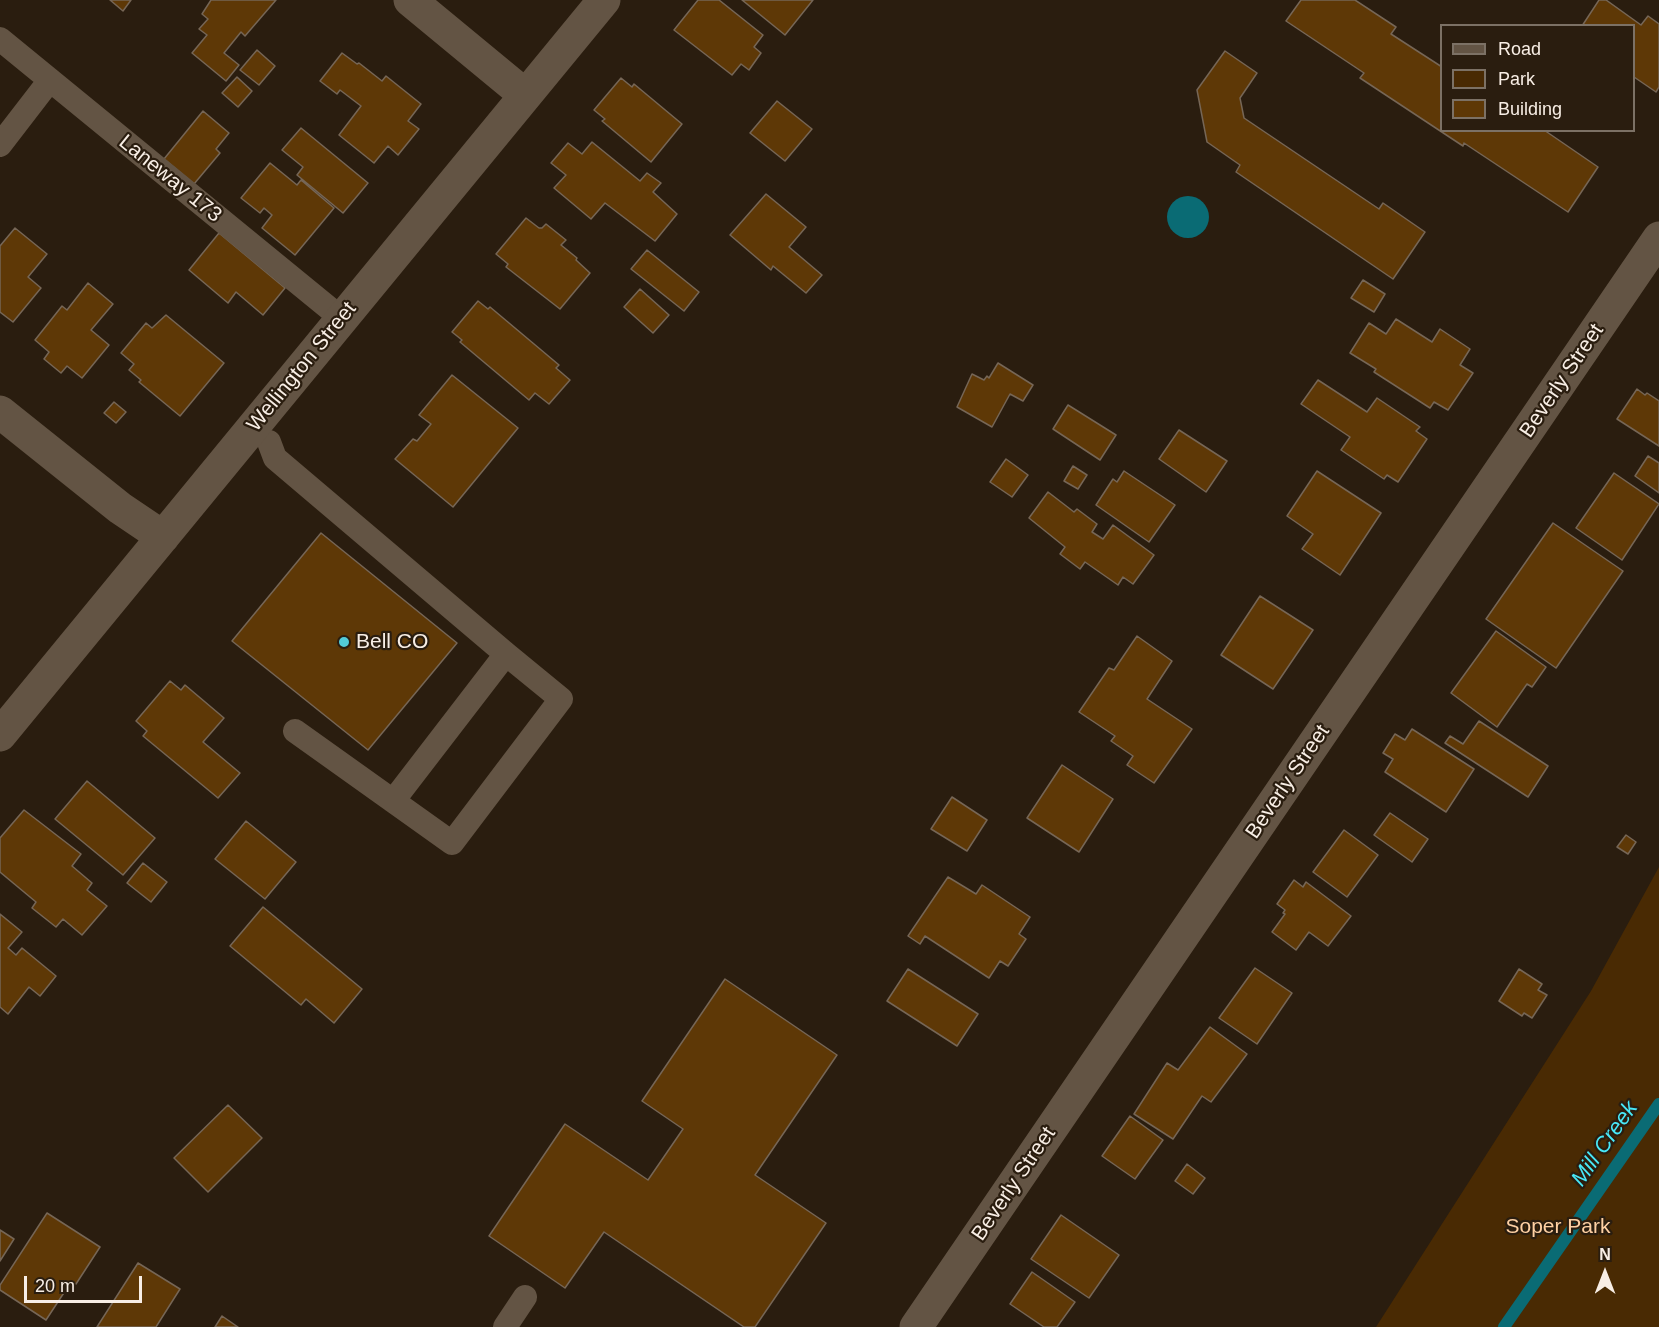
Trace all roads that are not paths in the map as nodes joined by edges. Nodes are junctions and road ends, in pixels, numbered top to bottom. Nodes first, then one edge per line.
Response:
1 (410, 0) edge
2 (604, 0) edge
3 (0, 39) edge
4 (50, 80) junction
5 (525, 95) junction
6 (0, 145) edge
7 (1659, 238) edge
8 (341, 318) junction
9 (0, 412) edge
10 (269, 442) dead end
11 (163, 537) junction
12 (506, 654) junction
13 (295, 731) dead end
14 (0, 735) edge
15 (393, 801) junction
16 (525, 1297) dead end
17 (505, 1327) edge
18 (916, 1327) edge

1 - 5 street
2 - 5 street, Wellington Street
3 - 4 lane, Laneway 173
4 - 6 lane
4 - 8 lane, Laneway 173
5 - 8 street, Wellington Street
7 - 18 street, Beverly Street
8 - 11 street, Wellington Street
9 - 11 street
10 - 12 lane
11 - 14 street, Wellington Street
12 - 15 lane
12 - 15 lane
13 - 15 lane
16 - 17 lane

